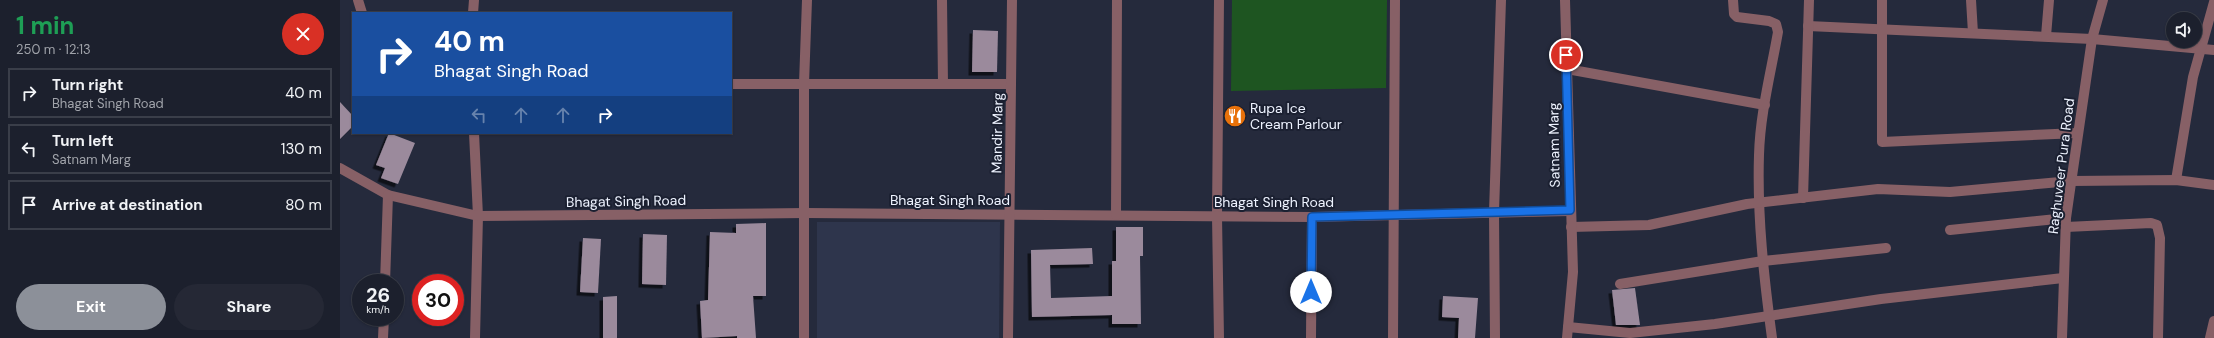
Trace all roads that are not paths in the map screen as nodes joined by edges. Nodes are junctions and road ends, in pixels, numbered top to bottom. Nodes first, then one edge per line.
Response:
1 (358, 0) edge
2 (474, 0) edge
3 (807, 0) edge
4 (942, 0) edge
5 (1012, 0) edge
6 (1117, 0) edge
7 (1219, 0) edge
8 (1395, 0) edge
9 (1501, 0) edge
10 (1565, 0) edge
11 (1733, 0) edge
12 (1809, 0) edge
13 (1882, 0) edge
14 (1971, 0) edge
15 (2049, 0) edge
16 (2103, 0) edge
17 (2214, 2) edge
18 (362, 12) edge
19 (473, 12) edge
20 (1808, 26) junction
21 (1881, 28) junction
22 (1973, 33) junction
23 (2046, 36) junction
24 (2092, 38) junction
25 (2166, 45) edge
26 (2202, 48) junction
27 (2214, 50) edge
28 (1566, 69) junction
29 (732, 84) edge
30 (804, 84) junction
31 (943, 84) junction
32 (1011, 84) junction
33 (1765, 105) junction
34 (2078, 133) junction
35 (474, 134) edge
36 (340, 168) edge
37 (2176, 180) junction
38 (2071, 181) junction
39 (2214, 185) edge
40 (388, 195) junction
41 (1803, 198) junction
42 (1760, 203) junction
43 (1570, 210) junction
44 (1494, 212) junction
45 (806, 213) junction
46 (1010, 214) junction
47 (1116, 215) junction
48 (1392, 215) junction
49 (478, 216) junction
50 (1217, 216) junction
51 (1312, 217) junction
52 (2066, 223) junction
53 (1571, 227) junction
54 (1950, 230) dead end
55 (1886, 248) dead end
56 (1764, 261) junction
57 (385, 274) edge
58 (2063, 278) junction
59 (1620, 284) dead end
60 (1769, 315) junction
61 (2214, 321) edge
62 (384, 326) edge
63 (1568, 327) junction
64 (1631, 336) edge
65 (383, 338) edge
66 (476, 338) edge
67 (804, 338) edge
68 (1008, 338) edge
69 (1219, 338) edge
70 (1311, 338) edge
71 (1393, 338) edge
72 (1495, 338) edge
73 (1567, 338) edge
74 (1772, 338) edge
75 (2062, 338) edge
76 (2158, 338) edge
77 (2210, 338) edge

1 - 18 street
2 - 19 street
3 - 30 street
4 - 31 street
5 - 32 street, Mandir Marg
6 - 47 street
7 - 50 street
8 - 48 street
9 - 44 street
10 - 28 street, Satnam Marg
11 - 33 street
12 - 20 street
13 - 21 street
14 - 22 street
15 - 23 street
16 - 24 street, Raghuveer Pura Road
17 - 26 street
20 - 21 street
20 - 41 street
21 - 22 street
21 - 34 street
22 - 23 street
23 - 24 street
24 - 25 street
24 - 34 street, Raghuveer Pura Road
26 - 27 street
26 - 37 street
28 - 33 street
28 - 43 street, Satnam Marg
29 - 30 street
30 - 31 street
30 - 45 street
31 - 32 street
32 - 46 street, Mandir Marg
33 - 42 street
34 - 38 street, Raghuveer Pura Road
35 - 49 street
36 - 40 street, Bhagat Singh Road
37 - 38 street
37 - 39 street
38 - 41 street
38 - 52 street, Raghuveer Pura Road
40 - 49 street, Bhagat Singh Road
40 - 57 street
41 - 42 street
42 - 53 street
42 - 56 street
43 - 44 street, Bhagat Singh Road
43 - 53 street, Satnam Marg
44 - 48 street, Bhagat Singh Road
44 - 72 street
45 - 46 street, Bhagat Singh Road
45 - 49 street, Bhagat Singh Road
45 - 67 street
46 - 47 street, Bhagat Singh Road
46 - 68 street, Mandir Marg
47 - 50 street, Bhagat Singh Road
48 - 51 street, Bhagat Singh Road
48 - 71 street
49 - 66 street
50 - 51 street, Bhagat Singh Road
50 - 69 street
51 - 70 street
52 - 54 street
52 - 58 street, Raghuveer Pura Road
52 - 76 street
53 - 63 street, Satnam Marg
55 - 56 street
56 - 59 street
56 - 60 street
58 - 60 street
58 - 75 street, Raghuveer Pura Road
60 - 64 street
60 - 74 street
61 - 77 street
62 - 65 street
63 - 64 street
63 - 73 street, Satnam Marg

